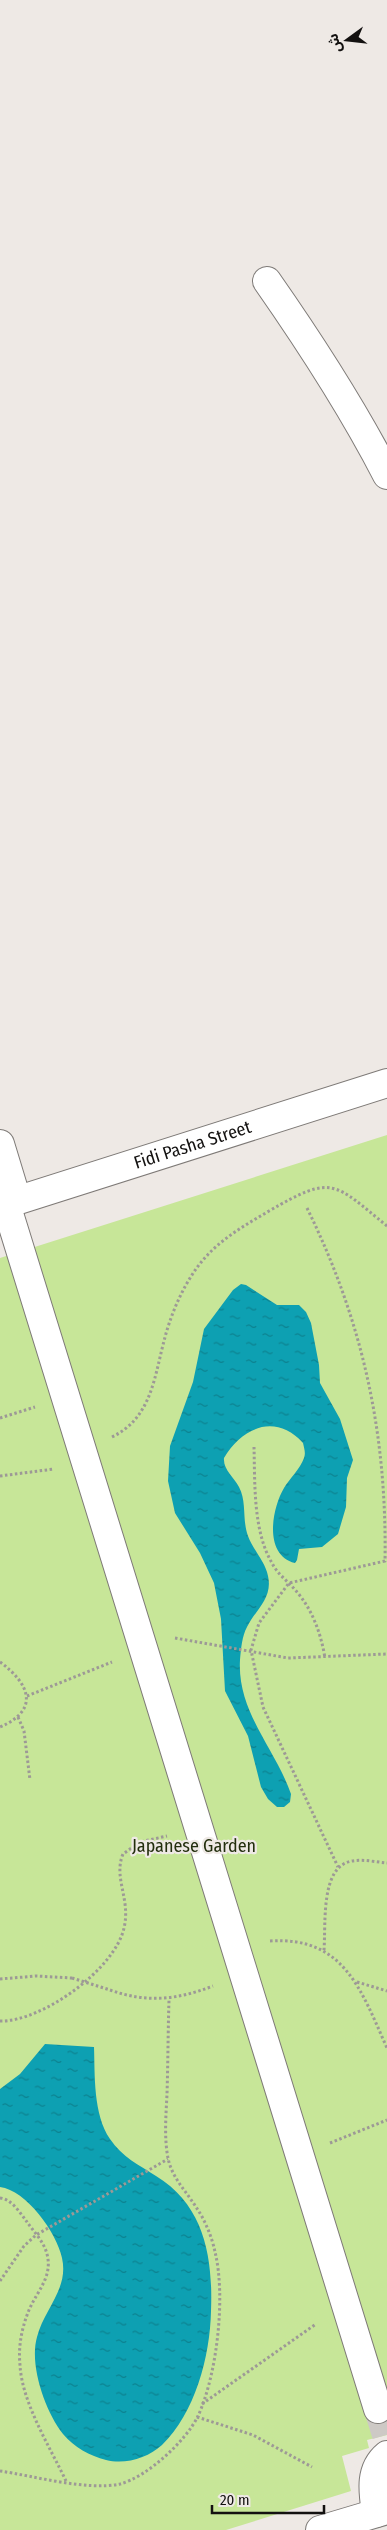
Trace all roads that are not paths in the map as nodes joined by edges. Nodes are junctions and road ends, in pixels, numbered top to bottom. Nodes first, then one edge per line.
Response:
1 (267, 281) dead end
2 (387, 476) edge
3 (387, 1083) edge
4 (0, 1144) edge
5 (8, 1203) edge
6 (378, 2409) tunnel mouth
7 (387, 2443) edge
8 (382, 2511) edge
9 (320, 2530) edge

1 - 2 street
3 - 5 street, Fidi Pasha Street
4 - 5 street
5 - 6 street
7 - 8 street
8 - 9 street

